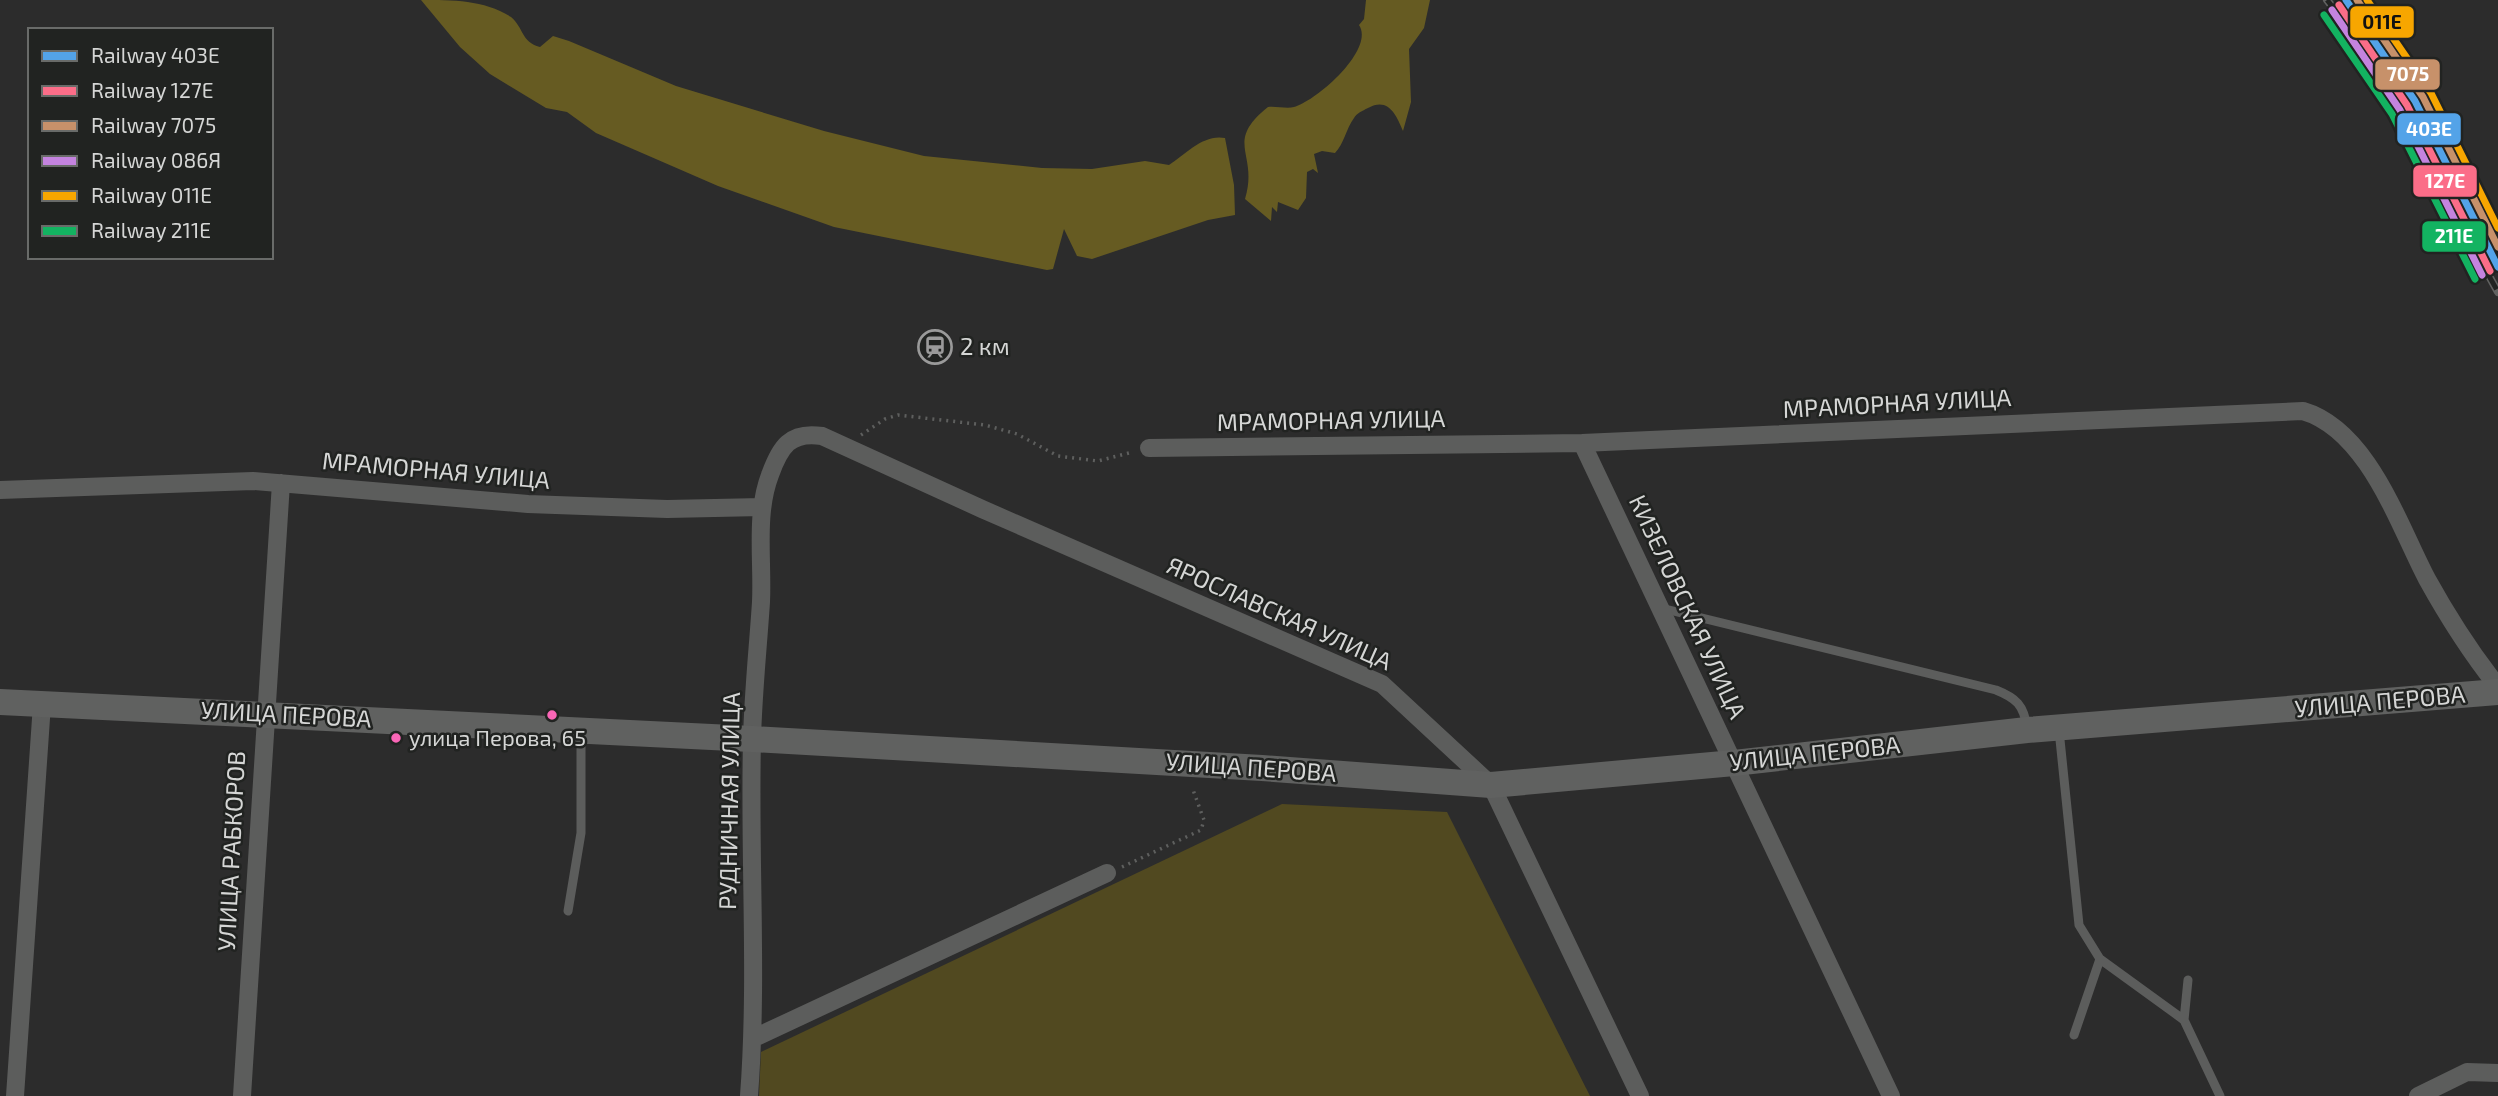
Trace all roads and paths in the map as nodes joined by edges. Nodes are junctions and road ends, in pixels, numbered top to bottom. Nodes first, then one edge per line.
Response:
1 (1582, 443) junction
2 (843, 445) junction
3 (1149, 448) joint
4 (281, 483) junction
5 (0, 490) edge
6 (762, 507) junction
7 (1659, 608) junction
8 (2498, 687) edge
9 (2498, 692) edge
10 (0, 702) edge
11 (42, 704) junction
12 (265, 714) junction
13 (2059, 728) junction
14 (581, 730) junction
15 (2027, 730) junction
16 (752, 739) junction
17 (1734, 763) junction
18 (1491, 785) junction
19 (1192, 787) dead end
20 (1107, 873) joint
21 (568, 911) dead end
22 (2100, 959) junction
23 (2188, 980) dead end
24 (2183, 1020) junction
25 (2074, 1035) dead end
26 (754, 1038) junction
27 (2498, 1073) edge
28 (15, 1096) edge
29 (242, 1096) edge
30 (749, 1096) edge
31 (1640, 1096) edge
32 (1891, 1096) edge
33 (2220, 1096) edge
34 (2418, 1096) edge

1 - 3 street, МРАМОРНАЯ УЛИЦА
1 - 7 street, КИЗЕЛОВСКАЯ УЛИЦА
1 - 8 street, МРАМОРНАЯ УЛИЦА
2 - 3 path
2 - 6 street, ЯРОСЛАВСКАЯ УЛИЦА
2 - 18 street, ЯРОСЛАВСКАЯ УЛИЦА
4 - 5 street, МРАМОРНАЯ УЛИЦА
4 - 6 street, МРАМОРНАЯ УЛИЦА
4 - 12 street, УЛИЦА РАБКОРОВ
6 - 16 street, РУДНИЧНАЯ УЛИЦА
7 - 15 lane
7 - 17 street, КИЗЕЛОВСКАЯ УЛИЦА
9 - 13 main road, УЛИЦА ПЕРОВА
10 - 11 main road, УЛИЦА ПЕРОВА
11 - 12 main road, УЛИЦА ПЕРОВА
11 - 28 street
12 - 14 main road, УЛИЦА ПЕРОВА
12 - 29 street, УЛИЦА РАБКОРОВ
13 - 15 main road, УЛИЦА ПЕРОВА
13 - 22 lane
14 - 16 main road, УЛИЦА ПЕРОВА
14 - 21 lane
15 - 17 main road, УЛИЦА ПЕРОВА
16 - 18 main road, УЛИЦА ПЕРОВА
16 - 26 street, РУДНИЧНАЯ УЛИЦА
17 - 18 main road, УЛИЦА ПЕРОВА
17 - 32 street, КИЗЕЛОВСКАЯ УЛИЦА
18 - 31 street, ЯРОСЛАВСКАЯ УЛИЦА
19 - 20 path
20 - 26 street
22 - 24 lane
22 - 25 lane
23 - 24 lane
24 - 33 lane
26 - 30 street, РУДНИЧНАЯ УЛИЦА
27 - 34 street

